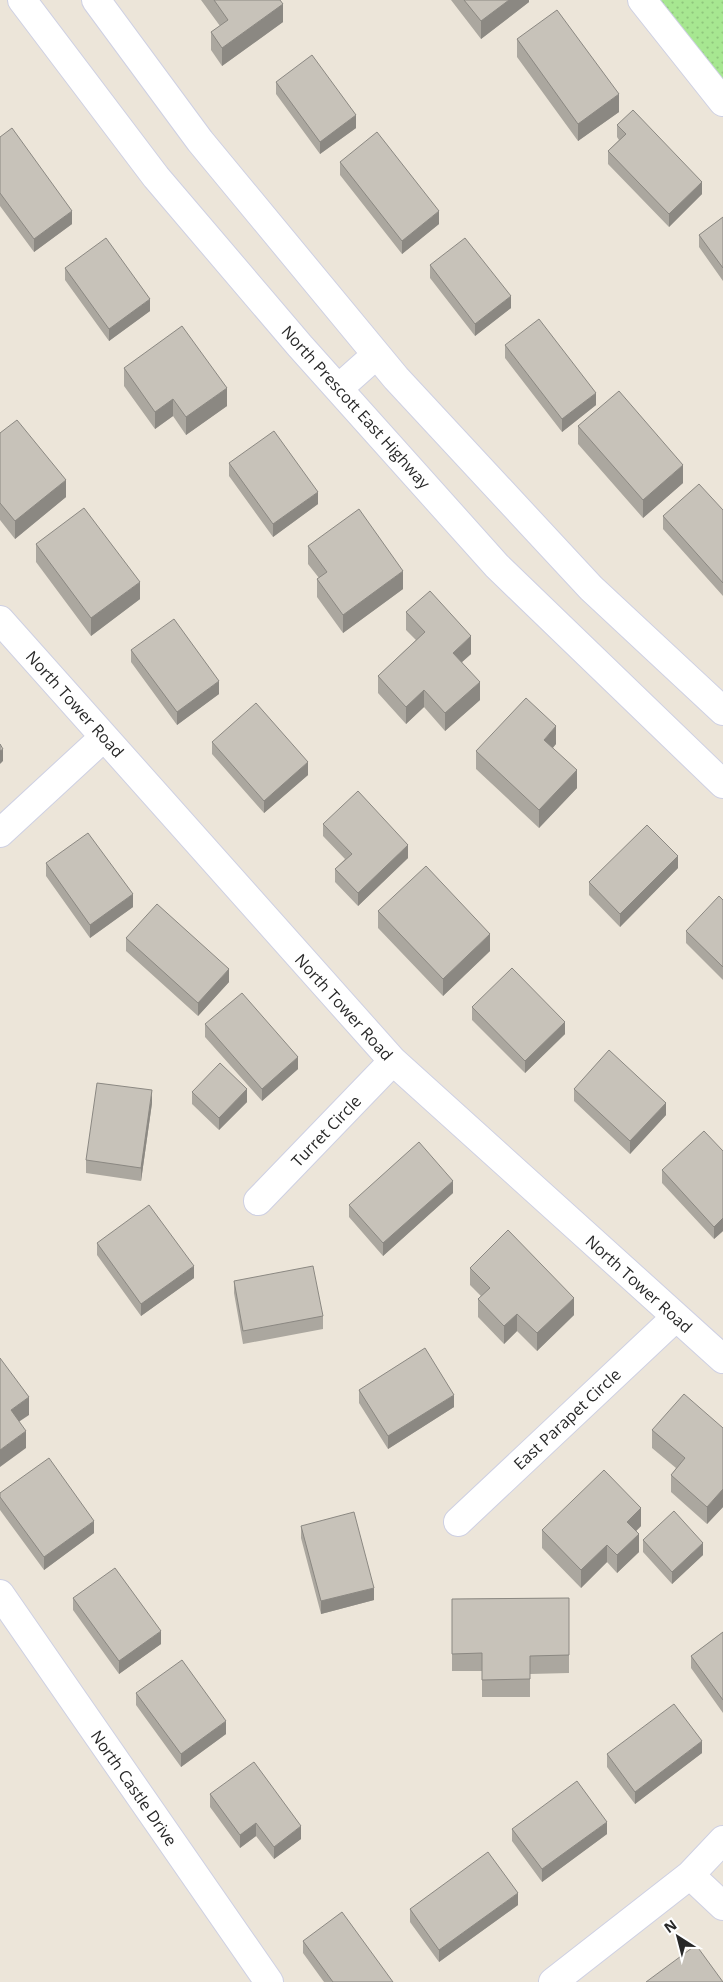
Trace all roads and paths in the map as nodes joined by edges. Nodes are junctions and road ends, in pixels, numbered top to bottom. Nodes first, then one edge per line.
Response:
1 (22, 0) edge
2 (96, 0) edge
3 (642, 0) edge
4 (723, 102) edge
5 (376, 354) junction
6 (338, 388) junction
7 (0, 620) edge
8 (723, 711) edge
9 (104, 737) junction
10 (723, 784) edge
11 (0, 833) edge
12 (393, 1061) junction
13 (258, 1201) dead end
14 (676, 1317) junction
15 (723, 1359) edge
16 (458, 1522) dead end
17 (0, 1594) edge
18 (723, 1840) edge
19 (690, 1875) junction
20 (723, 1906) edge
21 (269, 1982) edge
22 (553, 1982) edge

1 - 6 street, North Prescott East Highway
2 - 5 street
3 - 4 street
5 - 6 street
5 - 8 street
6 - 10 street, North Prescott East Highway
7 - 9 street, North Tower Road
9 - 11 street
9 - 12 street, North Tower Road
12 - 13 street, Turret Circle
12 - 14 street, North Tower Road
14 - 15 street, North Tower Road
14 - 16 street, East Parapet Circle
17 - 21 street, North Castle Drive
18 - 19 street
19 - 20 street
19 - 22 street

